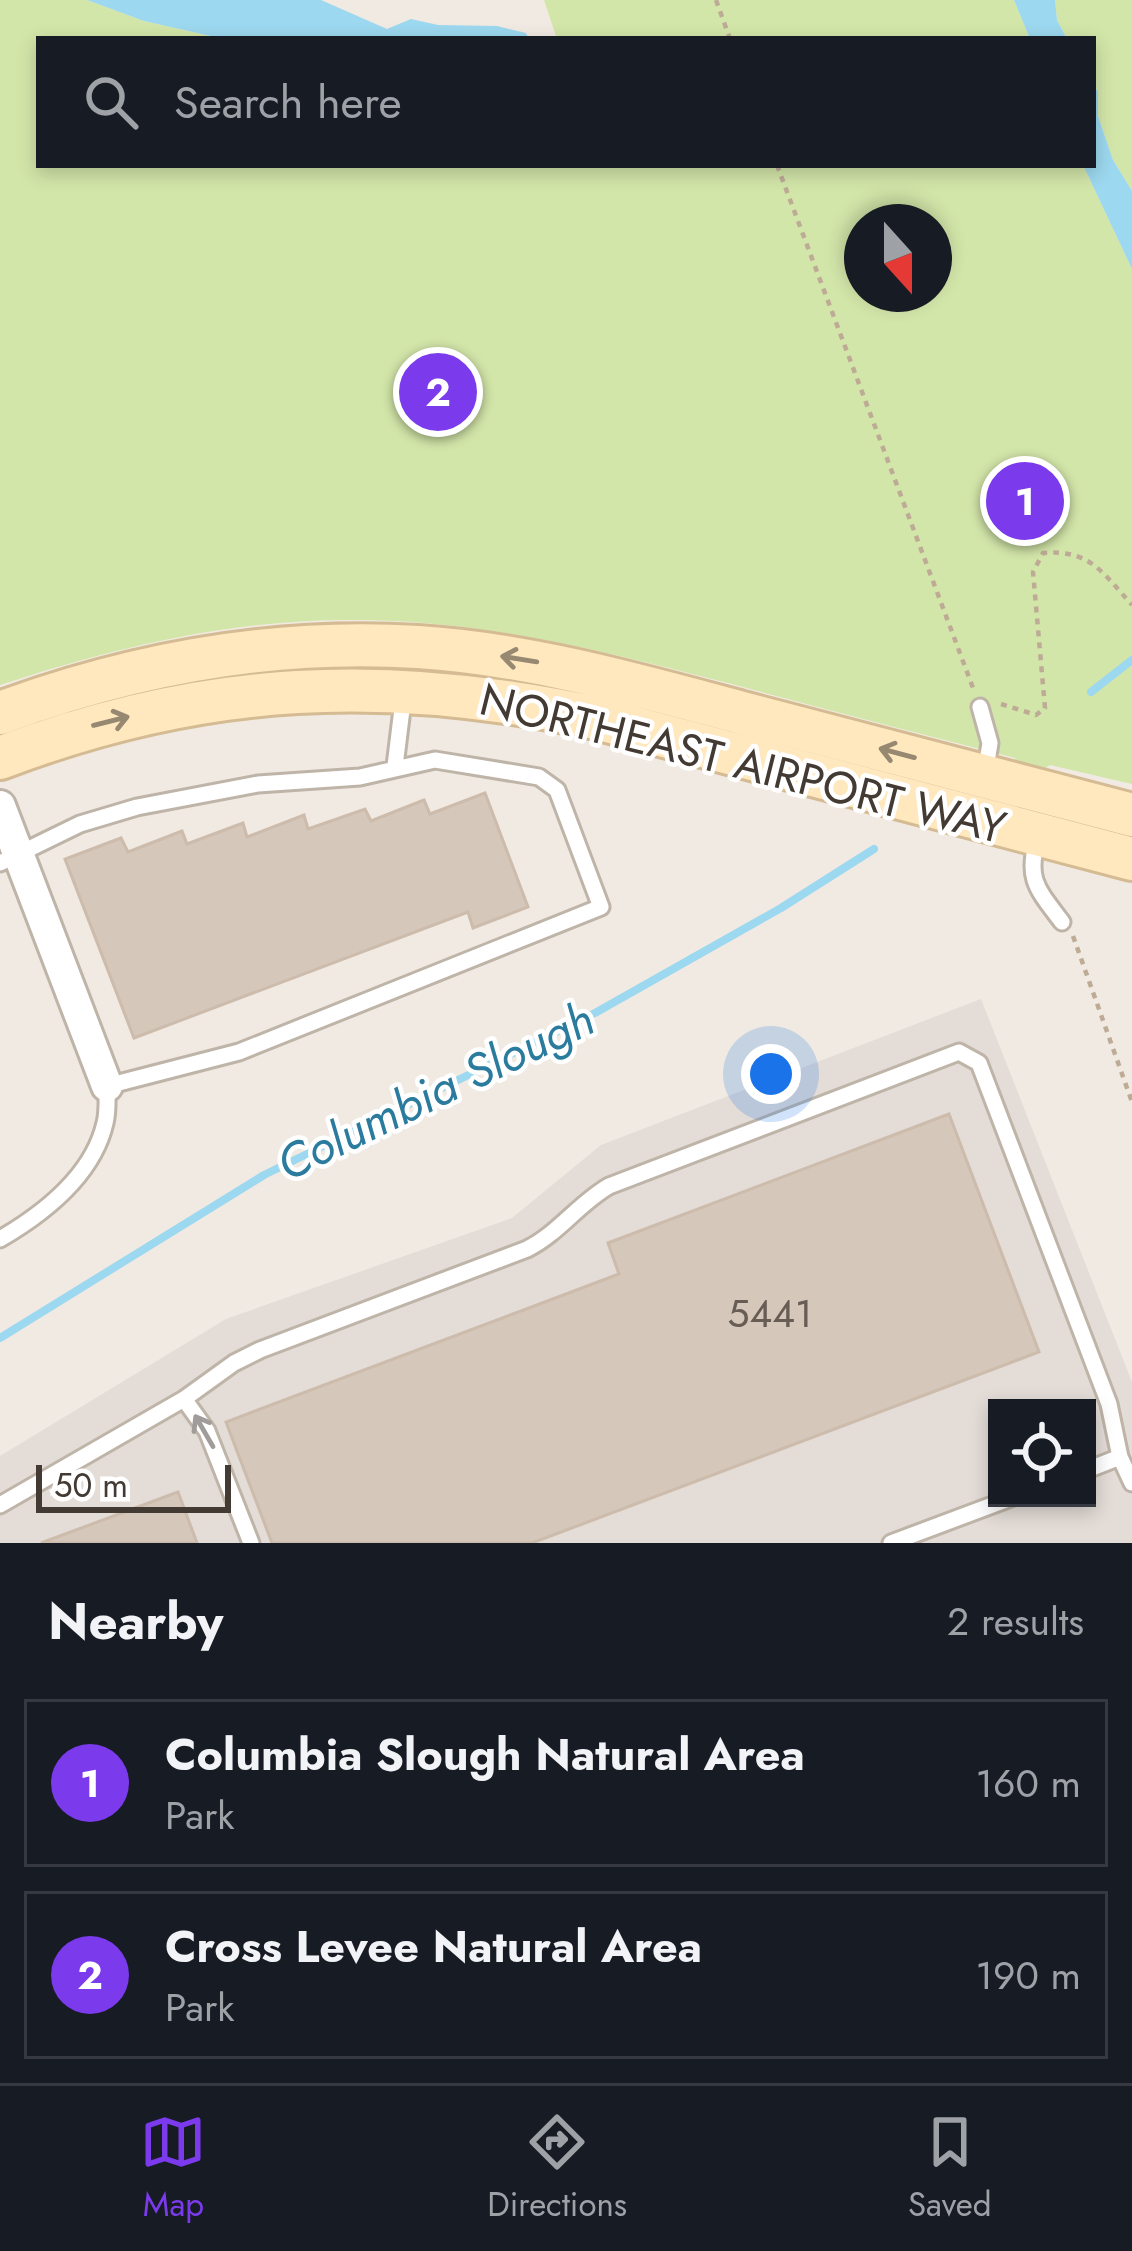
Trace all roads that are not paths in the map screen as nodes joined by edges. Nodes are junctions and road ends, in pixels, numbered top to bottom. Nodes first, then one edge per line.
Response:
1 (404, 689) junction
2 (980, 707) road end
3 (0, 713) edge
4 (0, 758) edge
5 (394, 766) junction
6 (1002, 781) junction
7 (0, 806) edge
8 (1132, 815) edge
9 (1023, 831) junction
10 (9, 860) edge
11 (1132, 860) edge
12 (1062, 922) road end
13 (107, 1086) junction
14 (0, 1239) edge
15 (184, 1400) junction
16 (1120, 1457) junction
17 (1096, 1466) edge
18 (1132, 1483) edge
19 (0, 1505) edge
20 (988, 1507) edge
21 (251, 1543) edge
22 (891, 1543) edge

4 -> 1 main road, NORTHEAST AIRPORT WAY
1 - 5 lane
1 - 9 main road, NORTHEAST AIRPORT WAY
2 - 6 lane
6 -> 3 main road, NORTHEAST AIRPORT WAY
5 - 10 lane
5 - 13 lane
6 - 8 main road, NORTHEAST AIRPORT WAY
6 - 9 lane
7 - 10 street
9 - 11 main road, NORTHEAST AIRPORT WAY
9 - 12 lane
10 - 13 street
13 - 14 lane
15 - 16 lane
15 - 19 lane
21 -> 15 lane
16 - 17 lane
16 - 18 lane
20 - 22 lane

